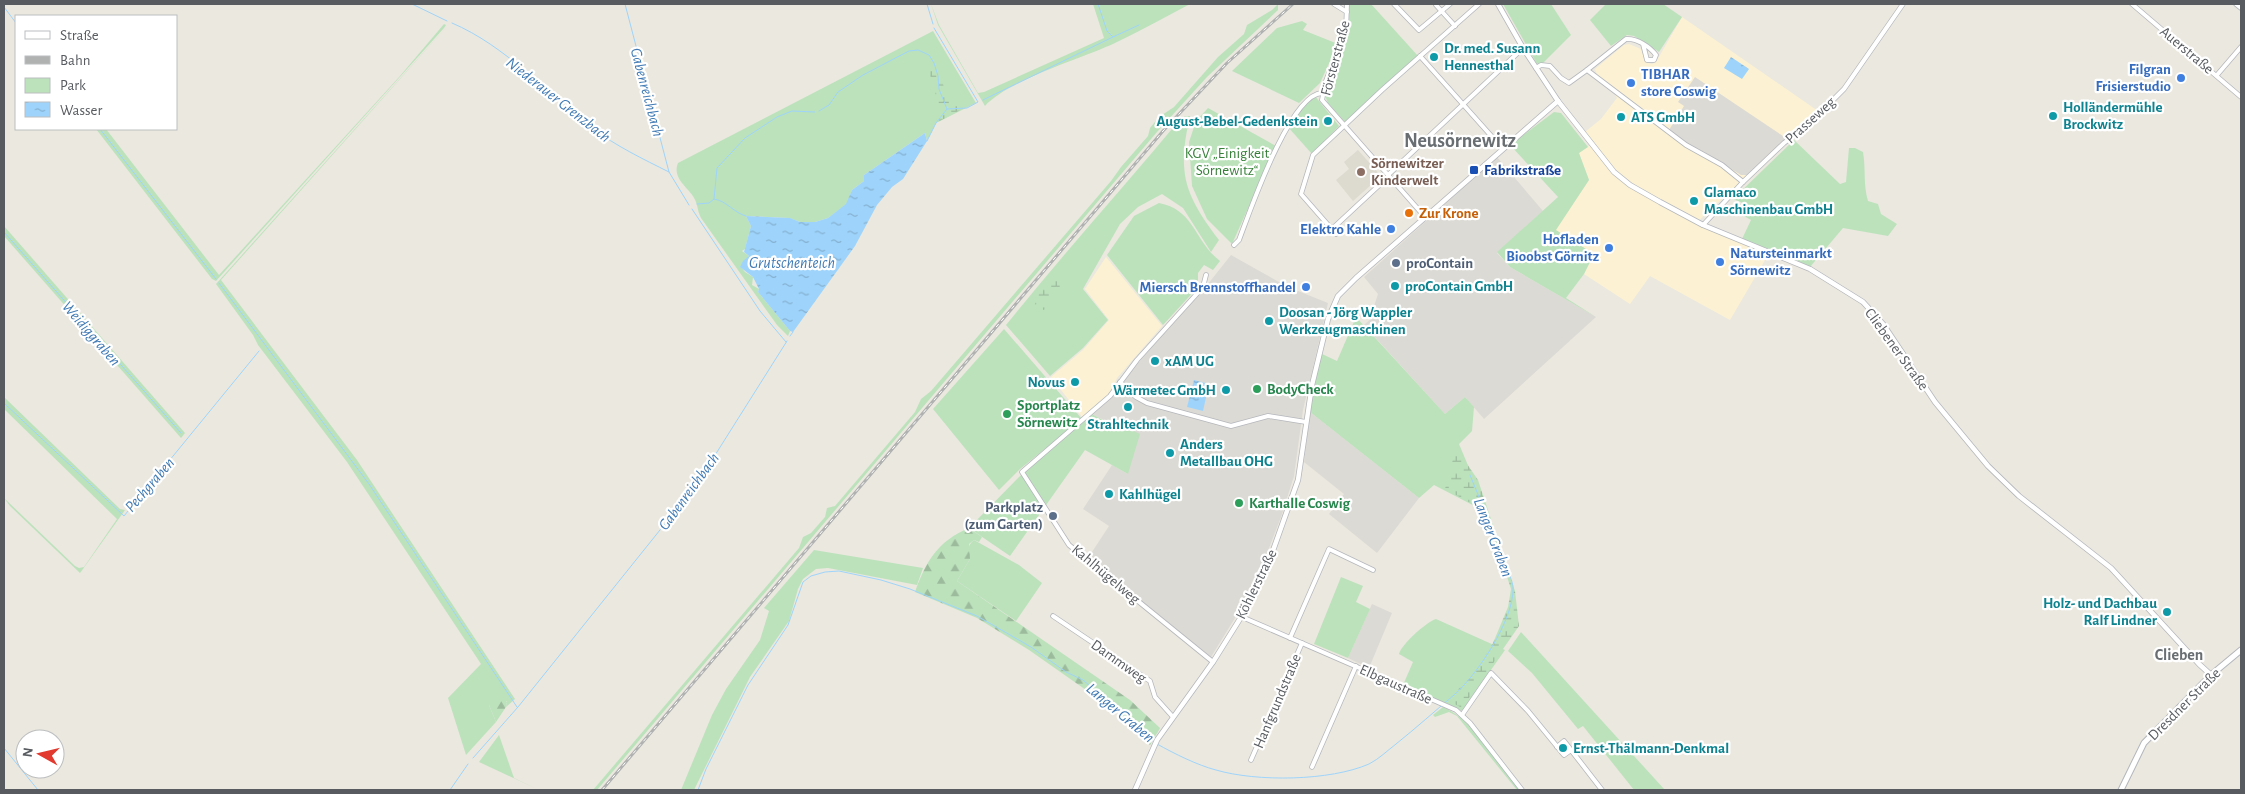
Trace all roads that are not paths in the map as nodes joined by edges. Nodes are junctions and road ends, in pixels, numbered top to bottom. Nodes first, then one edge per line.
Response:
1 (1334, 4) edge
2 (1347, 4) edge
3 (1394, 4) edge
4 (1450, 4) edge
5 (1479, 4) edge
6 (1498, 4) edge
7 (1904, 4) edge
8 (2132, 4) edge
9 (2236, 4) edge
10 (1436, 5) edge
11 (2241, 8) edge
12 (1442, 11) junction
13 (1347, 12) junction
14 (1455, 26) junction
15 (1643, 44) dead end
16 (2241, 47) edge
17 (1523, 48) junction
18 (1420, 56) junction
19 (1536, 68) junction
20 (1587, 70) junction
21 (2217, 75) junction
22 (1322, 93) junction
23 (2241, 96) edge
24 (1558, 101) junction
25 (1464, 105) junction
26 (1344, 126) junction
27 (1502, 148) junction
28 (1389, 175) junction
29 (1743, 182) junction
30 (1425, 217) junction
31 (1703, 224) junction
32 (1332, 229) junction
33 (1336, 234) dead end
34 (1234, 245) dead end
35 (1206, 276) dead end
36 (1120, 382) junction
37 (1306, 422) junction
38 (1373, 570) dead end
39 (1053, 616) dead end
40 (1242, 617) junction
41 (1290, 638) junction
42 (1302, 643) junction
43 (2241, 650) edge
44 (1213, 662) junction
45 (1356, 666) junction
46 (2211, 675) junction
47 (1462, 715) junction
48 (1173, 717) junction
49 (1557, 746) junction
50 (1571, 750) junction
51 (1251, 760) dead end
52 (1312, 767) dead end
53 (1135, 790) edge
54 (1522, 790) edge
55 (1602, 790) edge
56 (2122, 790) edge

1 - 13 street, Försterstraße
2 - 13 street, Försterstraße
3 - 12 street
4 - 12 street
5 - 14 street
6 - 17 street, Cliebener Straße
7 - 29 street, Prasseweg
8 - 21 street, Auerstraße
9 - 11 street
10 - 12 street
12 - 14 street
13 - 22 street, Försterstraße
14 - 18 street
15 - 20 street
16 - 21 street
17 - 19 street, Cliebener Straße
17 - 25 street
18 - 25 street
18 - 26 street
19 - 20 street
19 - 24 street, Cliebener Straße
20 - 29 street
21 - 23 street, Auerstraße
22 - 26 street, Försterstraße
22 - 34 street
24 - 27 street
24 - 31 street, Cliebener Straße
25 - 27 street
25 - 28 street
26 - 28 street, Försterstraße
26 - 32 street
27 - 30 street
28 - 30 street, Försterstraße
28 - 32 street
29 - 31 street, Prasseweg
30 - 37 street, Köhlerstraße
31 - 46 street, Cliebener Straße
32 - 33 street
35 - 36 street
36 - 37 street
36 - 44 street, Kahlhügelweg
37 - 40 street, Köhlerstraße
38 - 41 street
39 - 48 street, Dammweg
40 - 41 street, Elbgaustraße
40 - 44 street, Köhlerstraße
41 - 42 street, Elbgaustraße
42 - 45 street, Elbgaustraße
42 - 51 street, Hanfgrundstraße
43 - 46 main road, Dresdner Straße
44 - 48 street, Köhlerstraße
45 - 47 street, Elbgaustraße
45 - 52 street
46 - 56 main road, Dresdner Straße
47 - 49 street
47 - 54 street, Elbgaustraße
48 - 53 street, Köhlerstraße
49 - 50 street
49 - 50 street
50 - 55 street

